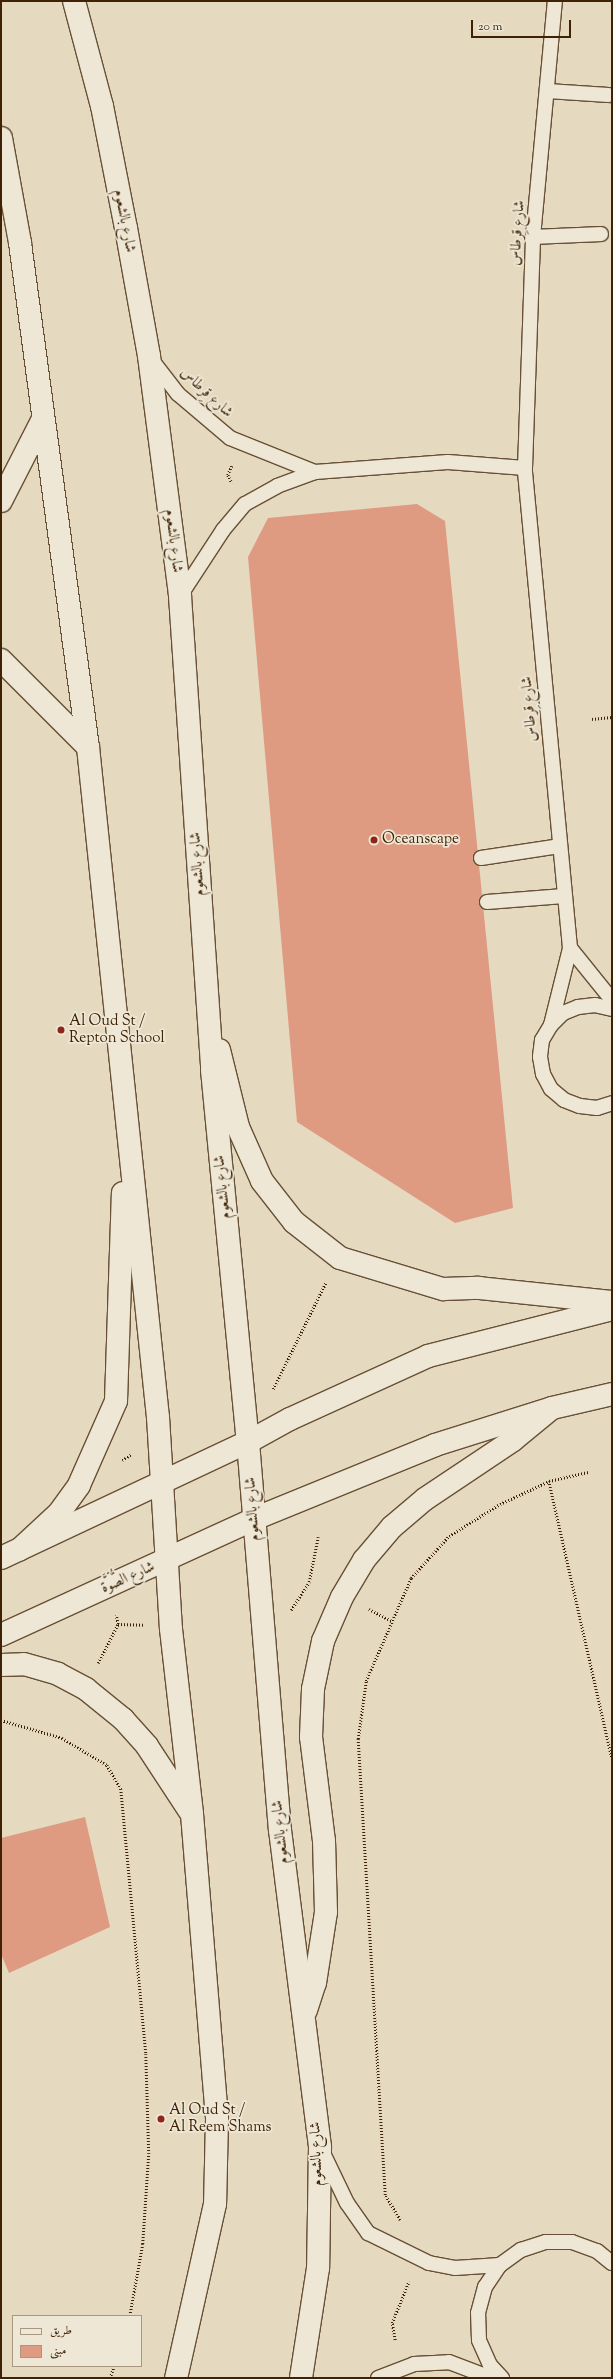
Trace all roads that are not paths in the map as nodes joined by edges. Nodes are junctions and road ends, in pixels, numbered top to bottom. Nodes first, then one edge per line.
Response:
1 (74, 1) edge
2 (555, 1) edge
3 (547, 91) junction
4 (609, 95) dead end
5 (1, 138) edge
6 (601, 234) dead end
7 (533, 237) junction
8 (148, 356) junction
9 (42, 421) junction
10 (526, 468) junction
11 (315, 472) junction
12 (1, 501) edge
13 (180, 596) junction
14 (1, 660) edge
15 (88, 747) junction
16 (559, 846) junction
17 (481, 858) dead end
18 (564, 896) junction
19 (487, 902) dead end
20 (570, 948) junction
21 (612, 1000) edge
22 (612, 1009) edge
23 (208, 1024) junction
24 (551, 1025) junction
25 (612, 1103) edge
26 (126, 1116) junction
27 (612, 1302) edge
28 (612, 1309) edge
29 (612, 1394) edge
30 (552, 1408) junction
31 (248, 1442) junction
32 (161, 1481) junction
33 (254, 1519) junction
34 (10, 1554) edge
35 (167, 1561) junction
36 (1, 1635) edge
37 (1, 1665) edge
38 (192, 1814) junction
39 (304, 2016) junction
40 (320, 2147) junction
41 (612, 2263) edge
42 (500, 2265) junction
43 (176, 2378) edge
44 (301, 2378) edge
45 (378, 2378) edge
46 (491, 2378) edge
47 (502, 2378) edge

1 - 8 main road, شارع بالشعوم
2 - 3 lane, شارع قِرطاس
3 - 4 lane
3 - 7 lane, شارع قِرطاس
5 - 9 main road
6 - 7 lane
7 - 10 lane, شارع قِرطاس
8 - 11 lane, شارع قِرطاس
8 - 13 main road, شارع بالشعوم
9 - 12 main road
9 - 15 main road
10 - 11 lane, شارع قِرطاس
10 - 16 lane, شارع قِرطاس
11 - 13 lane, شارع قِرطاس
13 - 23 main road, شارع بالشعوم
14 - 15 main road
15 - 26 main road
16 - 17 lane
16 - 18 lane, شارع قِرطاس
18 - 19 lane
18 - 20 lane, شارع قِرطاس
20 - 21 lane
20 - 24 lane, شارع قِرطاس
22 - 24 lane
23 - 27 main road
23 - 31 main road, شارع بالشعوم
24 - 25 lane
26 - 32 main road
26 - 34 main road
28 - 31 main road
29 - 30 main road, شارع الصُّوَّة
30 - 33 main road, شارع الصُّوَّة
30 - 39 main road
31 - 32 main road
31 - 33 main road, شارع بالشعوم
32 - 34 main road
32 - 35 main road
33 - 35 main road, شارع الصُّوَّة
33 - 39 main road, شارع بالشعوم
35 - 36 main road, شارع الصُّوَّة
35 - 38 main road
37 - 38 main road
38 - 43 main road
39 - 40 main road, شارع بالشعوم
40 - 42 lane
40 - 44 main road, شارع بالشعوم
41 - 42 lane
42 - 47 lane
45 - 46 lane

